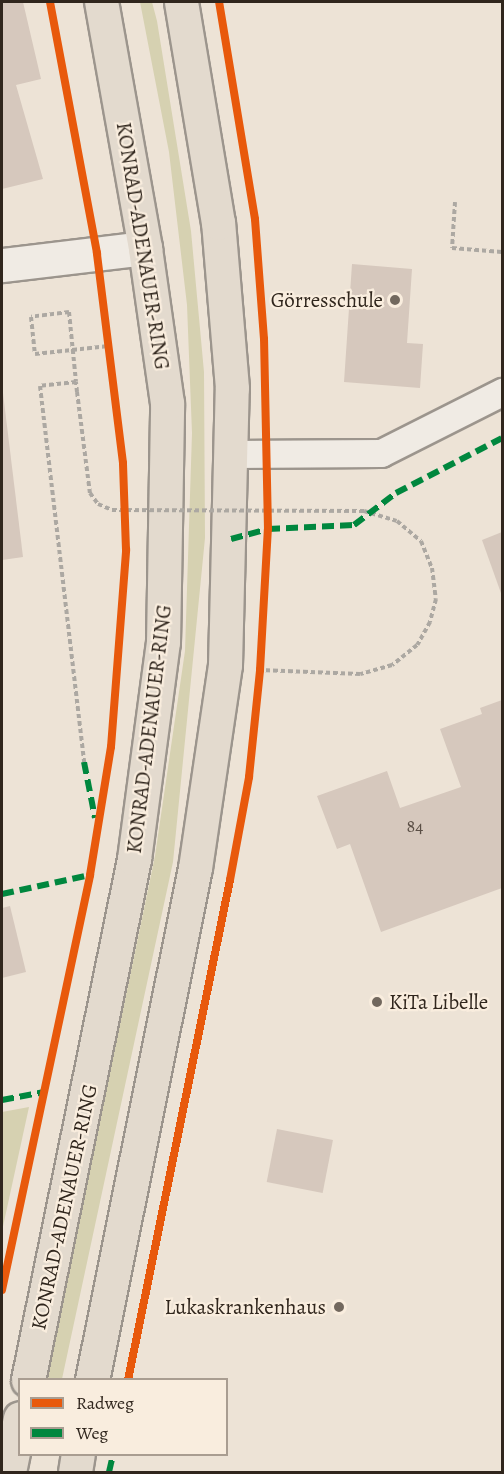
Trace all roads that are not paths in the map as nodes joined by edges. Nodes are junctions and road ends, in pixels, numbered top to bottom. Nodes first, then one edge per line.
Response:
1 (100, 2) edge
2 (181, 2) edge
3 (145, 248) junction
4 (2, 265) edge
5 (502, 392) edge
6 (232, 454) junction
7 (28, 1378) edge
8 (92, 1378) edge
9 (18, 1428) edge
10 (78, 1456) edge
11 (9, 1473) edge
12 (75, 1473) edge

1 - 3 main road, KONRAD-ADENAUER-RING
2 - 6 main road
3 - 4 street
3 - 7 main road, KONRAD-ADENAUER-RING
5 - 6 lane
6 - 8 main road
9 - 11 main road
10 - 12 main road

